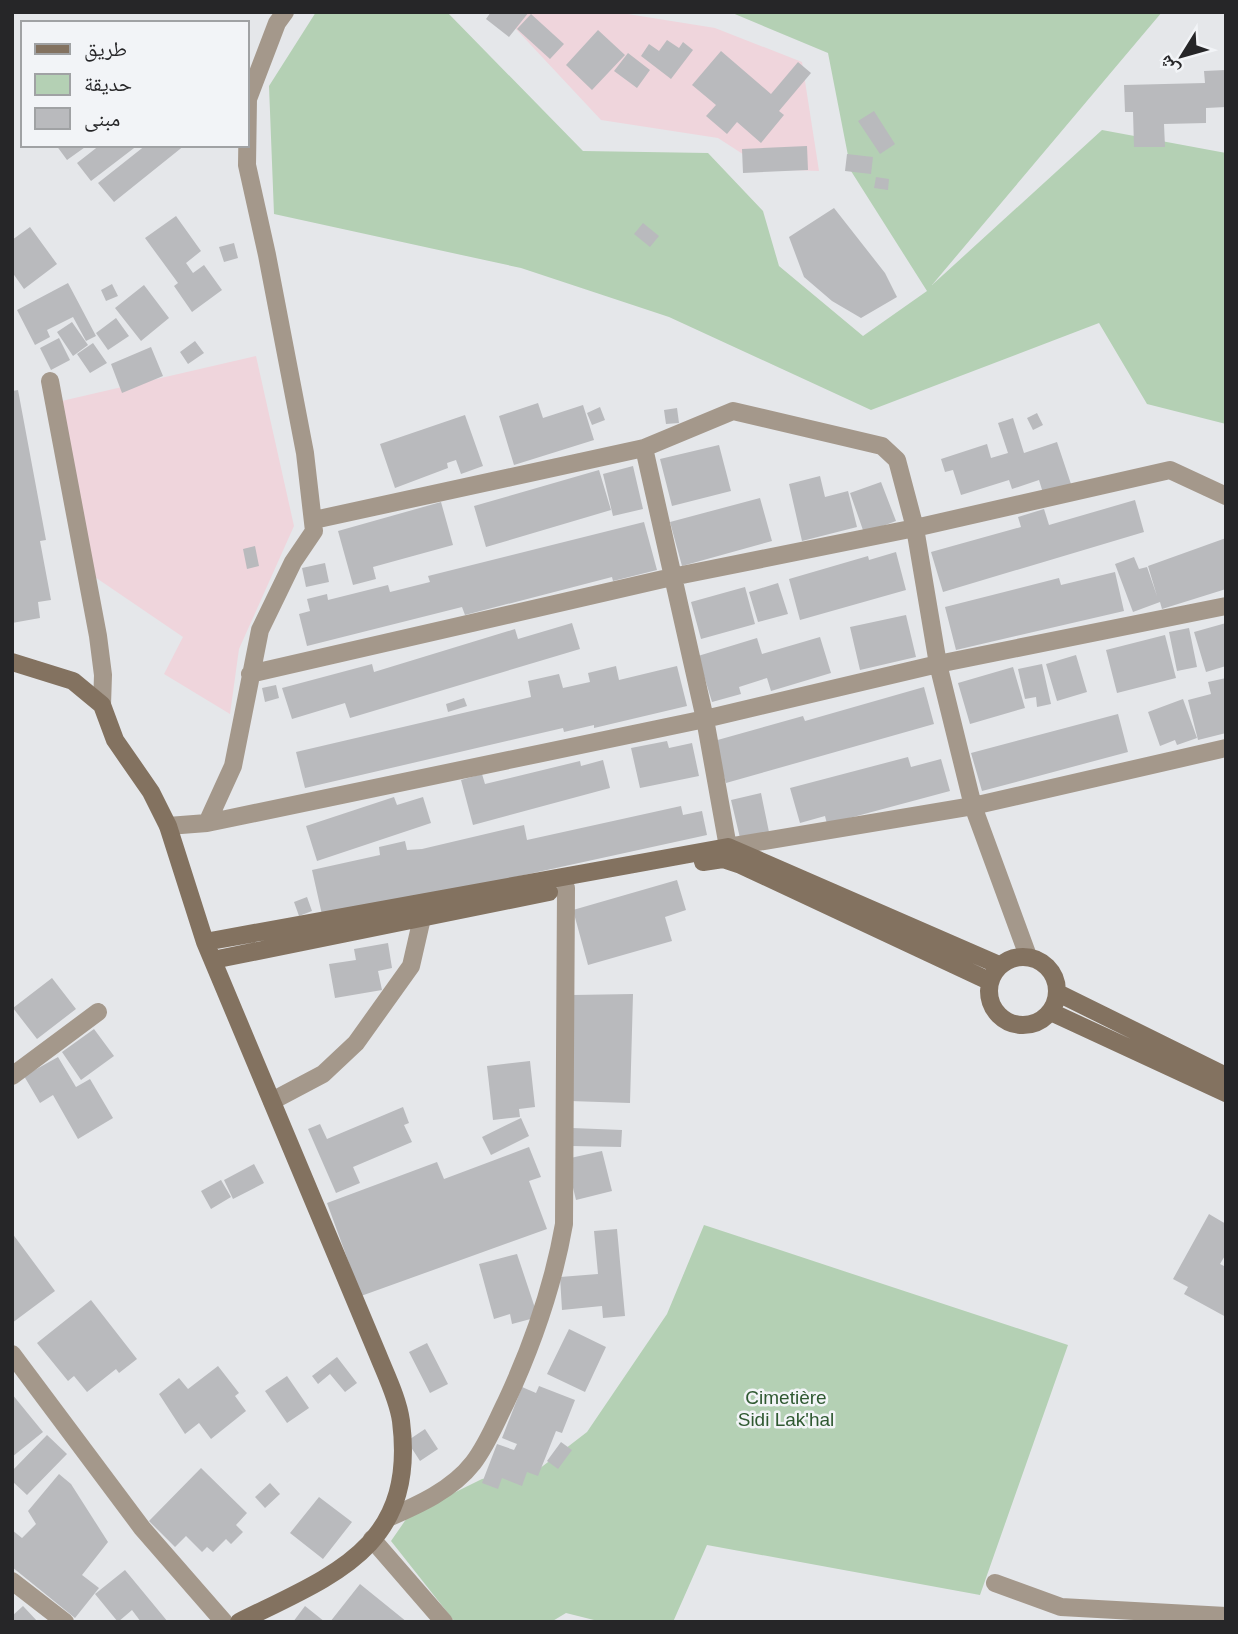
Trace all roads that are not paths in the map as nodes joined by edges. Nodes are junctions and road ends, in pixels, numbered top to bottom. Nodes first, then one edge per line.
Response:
1 (285, 12) edge
2 (248, 99) edge
3 (247, 147) edge
4 (50, 381) dead end
5 (644, 448) junction
6 (1226, 496) edge
7 (314, 520) junction
8 (915, 528) junction
9 (672, 577) junction
10 (1226, 606) edge
11 (12, 662) edge
12 (938, 664) junction
13 (250, 674) junction
14 (102, 705) junction
15 (705, 719) junction
16 (1226, 748) edge
17 (973, 806) junction
18 (207, 823) junction
19 (168, 826) junction
20 (728, 847) junction
21 (566, 888) junction
22 (422, 918) junction
23 (205, 942) junction
24 (1028, 956) junction
25 (213, 960) junction
26 (994, 973) junction
27 (1058, 993) junction
28 (97, 1012) dead end
29 (1051, 1012) junction
30 (12, 1076) edge
31 (1226, 1076) edge
32 (1226, 1093) edge
33 (272, 1101) junction
34 (12, 1354) edge
35 (388, 1518) junction
36 (372, 1539) junction
37 (12, 1581) edge
38 (995, 1583) dead end
39 (1226, 1616) edge
40 (65, 1622) edge
41 (224, 1622) edge
42 (239, 1622) edge
43 (444, 1622) edge

1 - 2 street
3 - 7 street
4 - 14 street
5 - 7 street
5 - 8 street
5 - 9 street
6 - 8 street
7 - 13 street
8 - 9 street
8 - 12 street
9 - 13 street
9 - 15 street
10 - 12 street
11 - 14 main road
12 - 15 street
12 - 17 street
13 - 18 street
14 - 19 main road
15 - 18 street
15 - 20 street
16 - 17 street
17 - 20 street
17 - 24 street
18 - 19 street
19 - 23 main road
20 - 23 main road
20 - 26 main road
21 - 22 main road
21 - 26 main road
21 - 35 street
22 - 25 main road
22 - 33 street
23 - 25 main road
24 - 26 main road
24 - 27 main road
25 - 33 main road
26 - 29 main road
27 - 29 main road
27 - 31 main road
28 - 30 street
29 - 32 main road
33 - 35 main road
34 - 41 street
35 - 36 main road
36 - 42 main road
36 - 43 street
37 - 40 street
38 - 39 street

